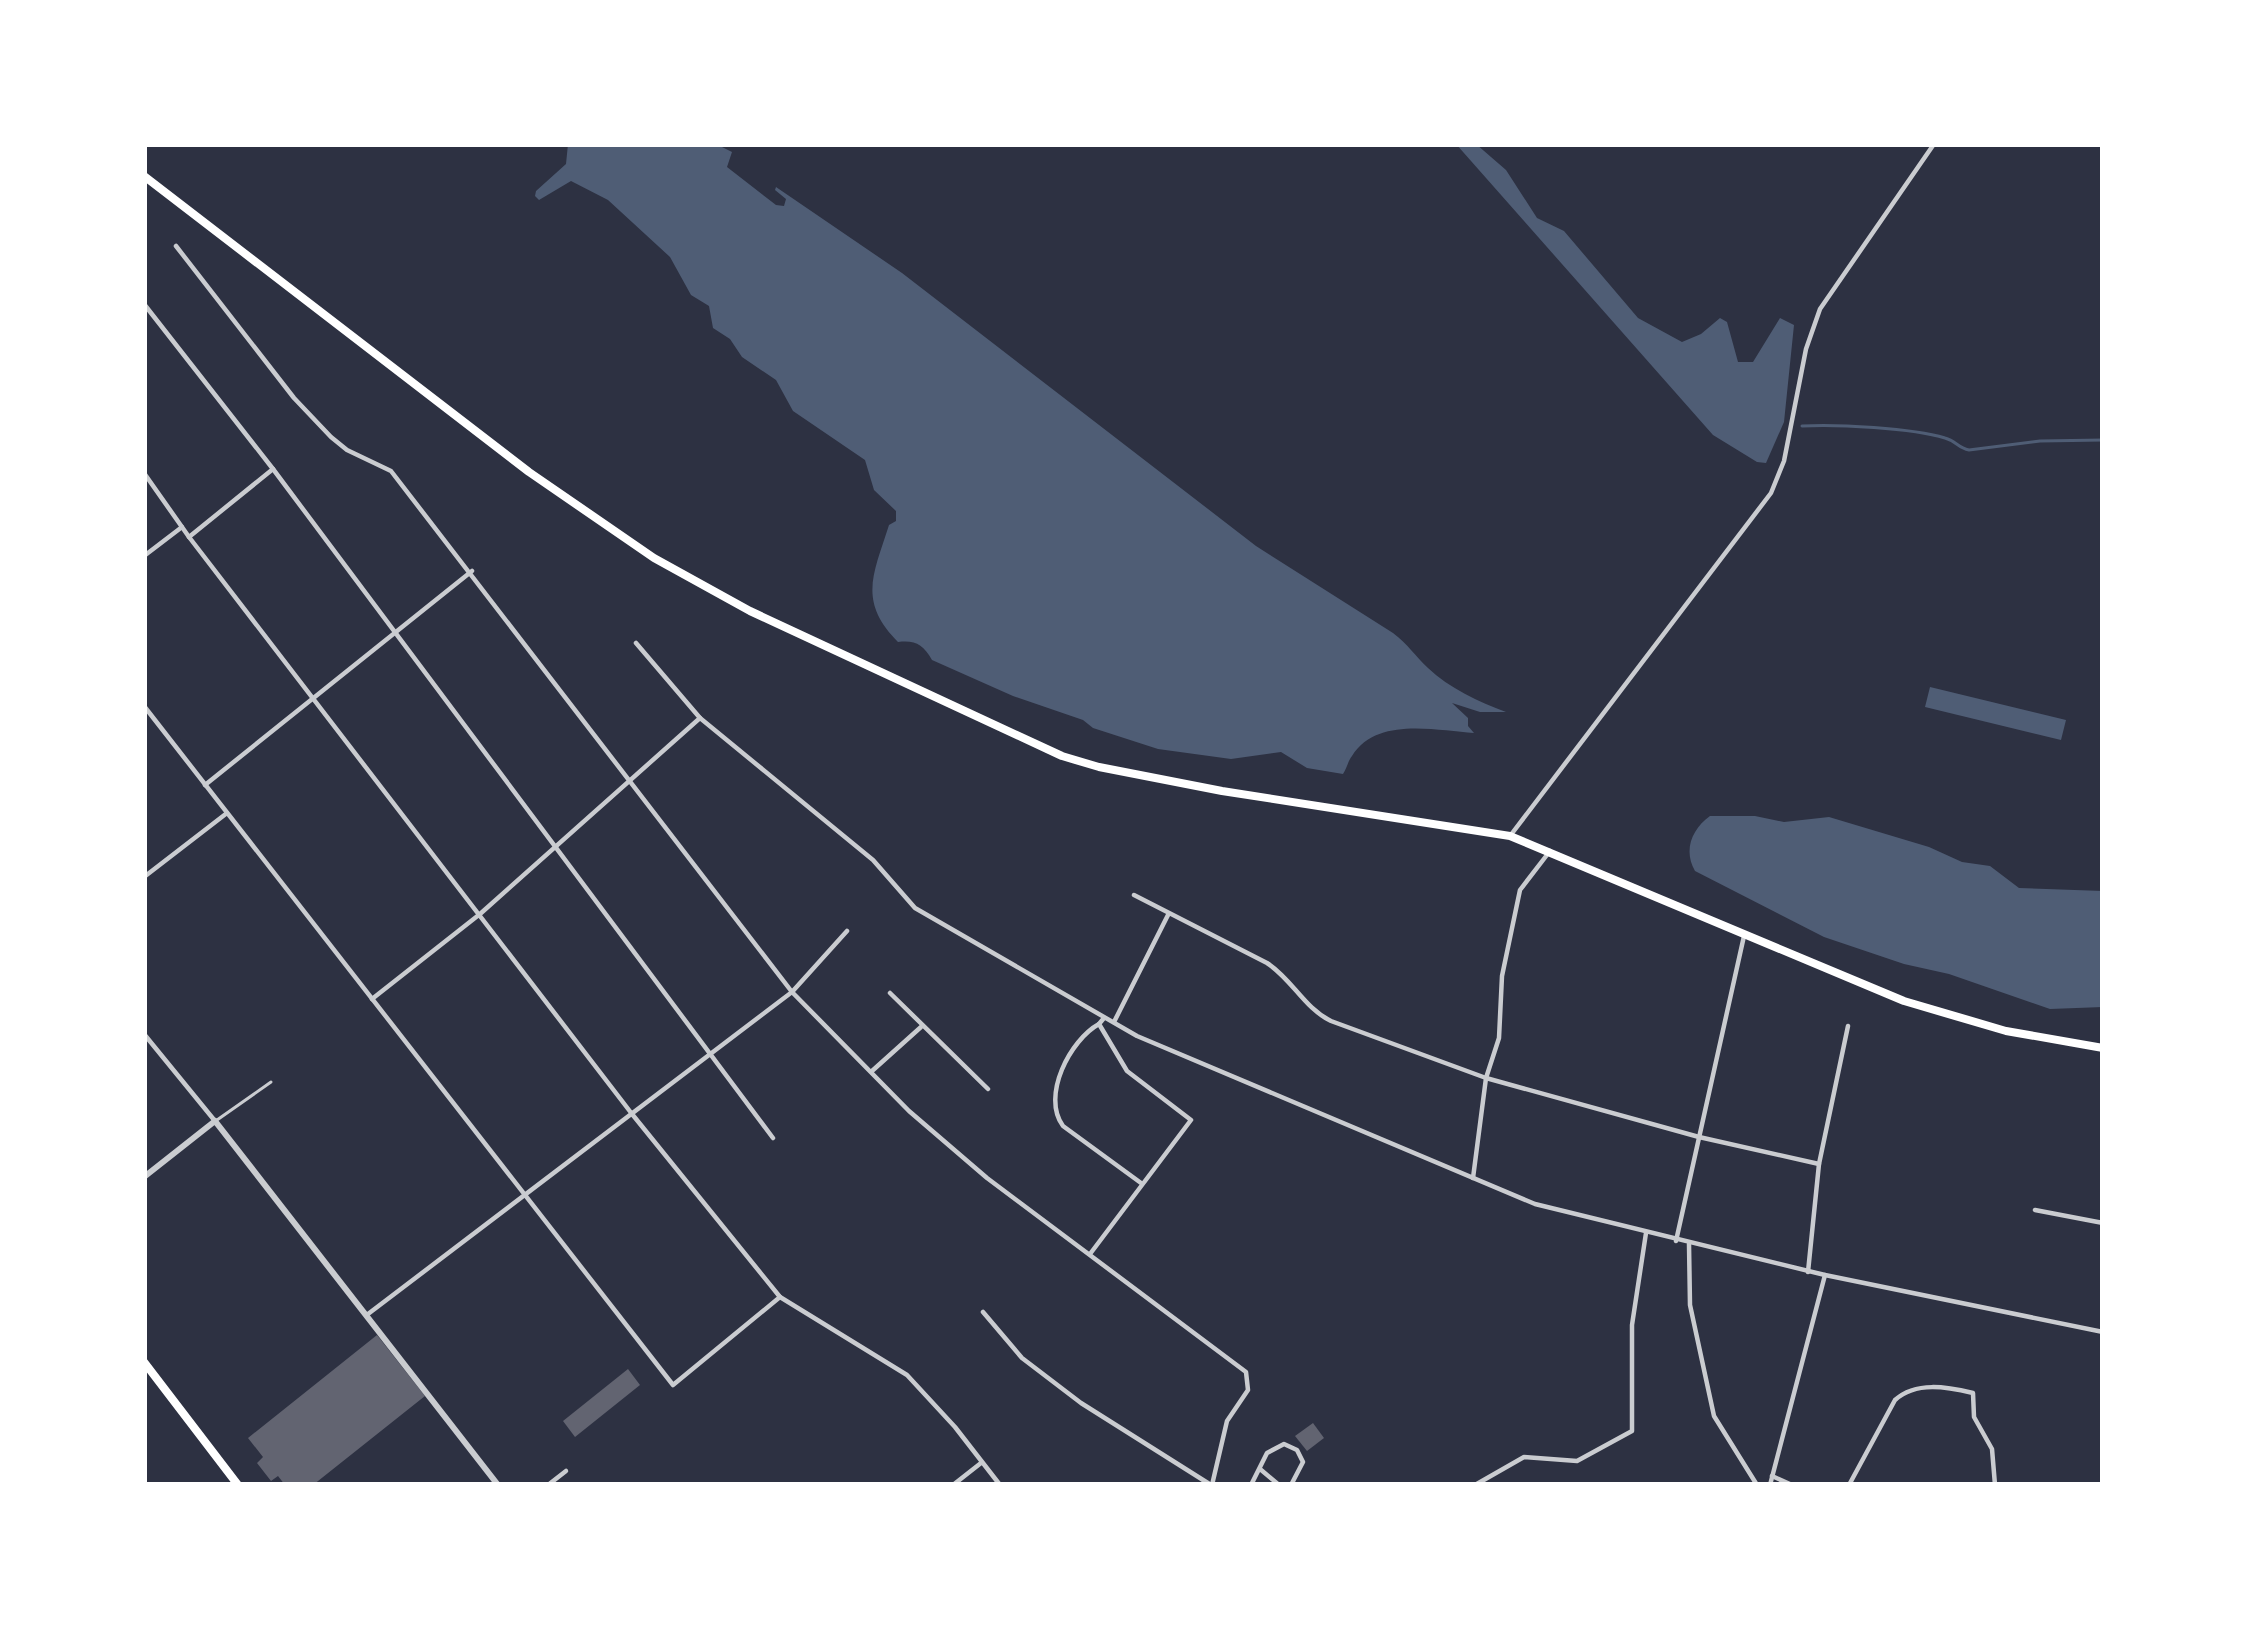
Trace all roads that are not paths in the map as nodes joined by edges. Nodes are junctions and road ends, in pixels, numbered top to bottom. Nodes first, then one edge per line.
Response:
1 (1934, 144) edge
2 (144, 176) edge
3 (176, 246) dead end
4 (144, 304) edge
5 (273, 469) junction
6 (144, 472) edge
7 (182, 526) junction
8 (189, 537) junction
9 (144, 556) edge
10 (472, 571) junction
11 (396, 632) junction
12 (636, 644) dead end
13 (314, 697) junction
14 (144, 706) edge
15 (700, 718) junction
16 (631, 780) junction
17 (205, 784) junction
18 (227, 813) junction
19 (1510, 836) junction
20 (555, 847) junction
21 (1550, 850) junction
22 (144, 877) edge
23 (1134, 895) dead end
24 (480, 914) junction
25 (1168, 915) junction
26 (848, 931) dead end
27 (1744, 934) junction
28 (792, 992) junction
29 (890, 993) dead end
30 (372, 999) junction
31 (1101, 1021) junction
32 (1114, 1023) junction
33 (922, 1025) junction
34 (1848, 1026) dead end
35 (144, 1034) edge
36 (2103, 1048) edge
37 (710, 1055) junction
38 (872, 1071) junction
39 (1486, 1078) junction
40 (271, 1082) dead end
41 (988, 1089) dead end
42 (632, 1114) junction
43 (215, 1121) junction
44 (1699, 1137) junction
45 (772, 1138) dead end
46 (1819, 1164) junction
47 (144, 1177) edge
48 (1473, 1178) junction
49 (1143, 1185) junction
50 (526, 1197) junction
51 (2035, 1210) dead end
52 (2103, 1222) edge
53 (1646, 1233) junction
54 (1676, 1241) junction
55 (1689, 1244) junction
56 (1090, 1254) junction
57 (1808, 1272) junction
58 (1825, 1275) junction
59 (780, 1297) junction
60 (983, 1312) dead end
61 (368, 1314) junction
62 (2103, 1332) edge
63 (144, 1362) edge
64 (982, 1462) junction
65 (1258, 1468) junction
66 (566, 1471) dead end
67 (1772, 1476) junction
68 (238, 1485) edge
69 (498, 1485) edge
70 (548, 1485) edge
71 (953, 1485) edge
72 (1000, 1485) edge
73 (1212, 1485) edge
74 (1251, 1485) edge
75 (1279, 1485) edge
76 (1291, 1485) edge
77 (1475, 1485) edge
78 (1757, 1485) edge
79 (1770, 1485) edge
80 (1792, 1485) edge
81 (1849, 1485) edge
82 (1995, 1485) edge

1 - 19 street
2 - 19 main road
3 - 10 street
4 - 5 street
5 - 8 street
5 - 11 street
6 - 7 street
7 - 8 street
7 - 9 street
8 - 13 street
10 - 11 street
10 - 16 street
11 - 13 street
11 - 20 street
12 - 15 street
13 - 17 street
13 - 24 street
14 - 17 street
15 - 16 street
15 - 31 street
16 - 20 street
16 - 28 street
17 - 18 street
18 - 22 street
18 - 30 street
19 - 21 main road
20 - 24 street
20 - 37 street
21 - 27 main road
21 - 39 street
23 - 25 street
24 - 30 street
24 - 42 street
25 - 32 street
25 - 39 street
26 - 28 street
27 - 36 main road
27 - 44 street
28 - 37 street
28 - 38 street
29 - 33 street
30 - 50 street
31 - 32 street
31 - 49 street
31 - 49 street
32 - 48 street
33 - 38 street
33 - 41 street
34 - 46 street
35 - 43 street
37 - 42 street
37 - 45 street
38 - 56 street
39 - 44 street
39 - 48 street
40 - 43 lane
42 - 50 street
42 - 59 street
43 - 47 street
43 - 61 street
44 - 46 street
44 - 54 street
46 - 57 street
48 - 53 street
49 - 56 street
50 - 59 street
50 - 61 street
51 - 52 street
53 - 54 street
53 - 77 street
54 - 55 street
55 - 57 street
55 - 78 street
56 - 73 street
57 - 58 street
58 - 62 street
58 - 67 street
59 - 64 street
60 - 73 street
61 - 69 street
63 - 68 main road
64 - 71 street
64 - 72 street
65 - 74 street
65 - 75 street
65 - 76 street
66 - 70 street
67 - 79 street
67 - 80 street
81 - 82 street

